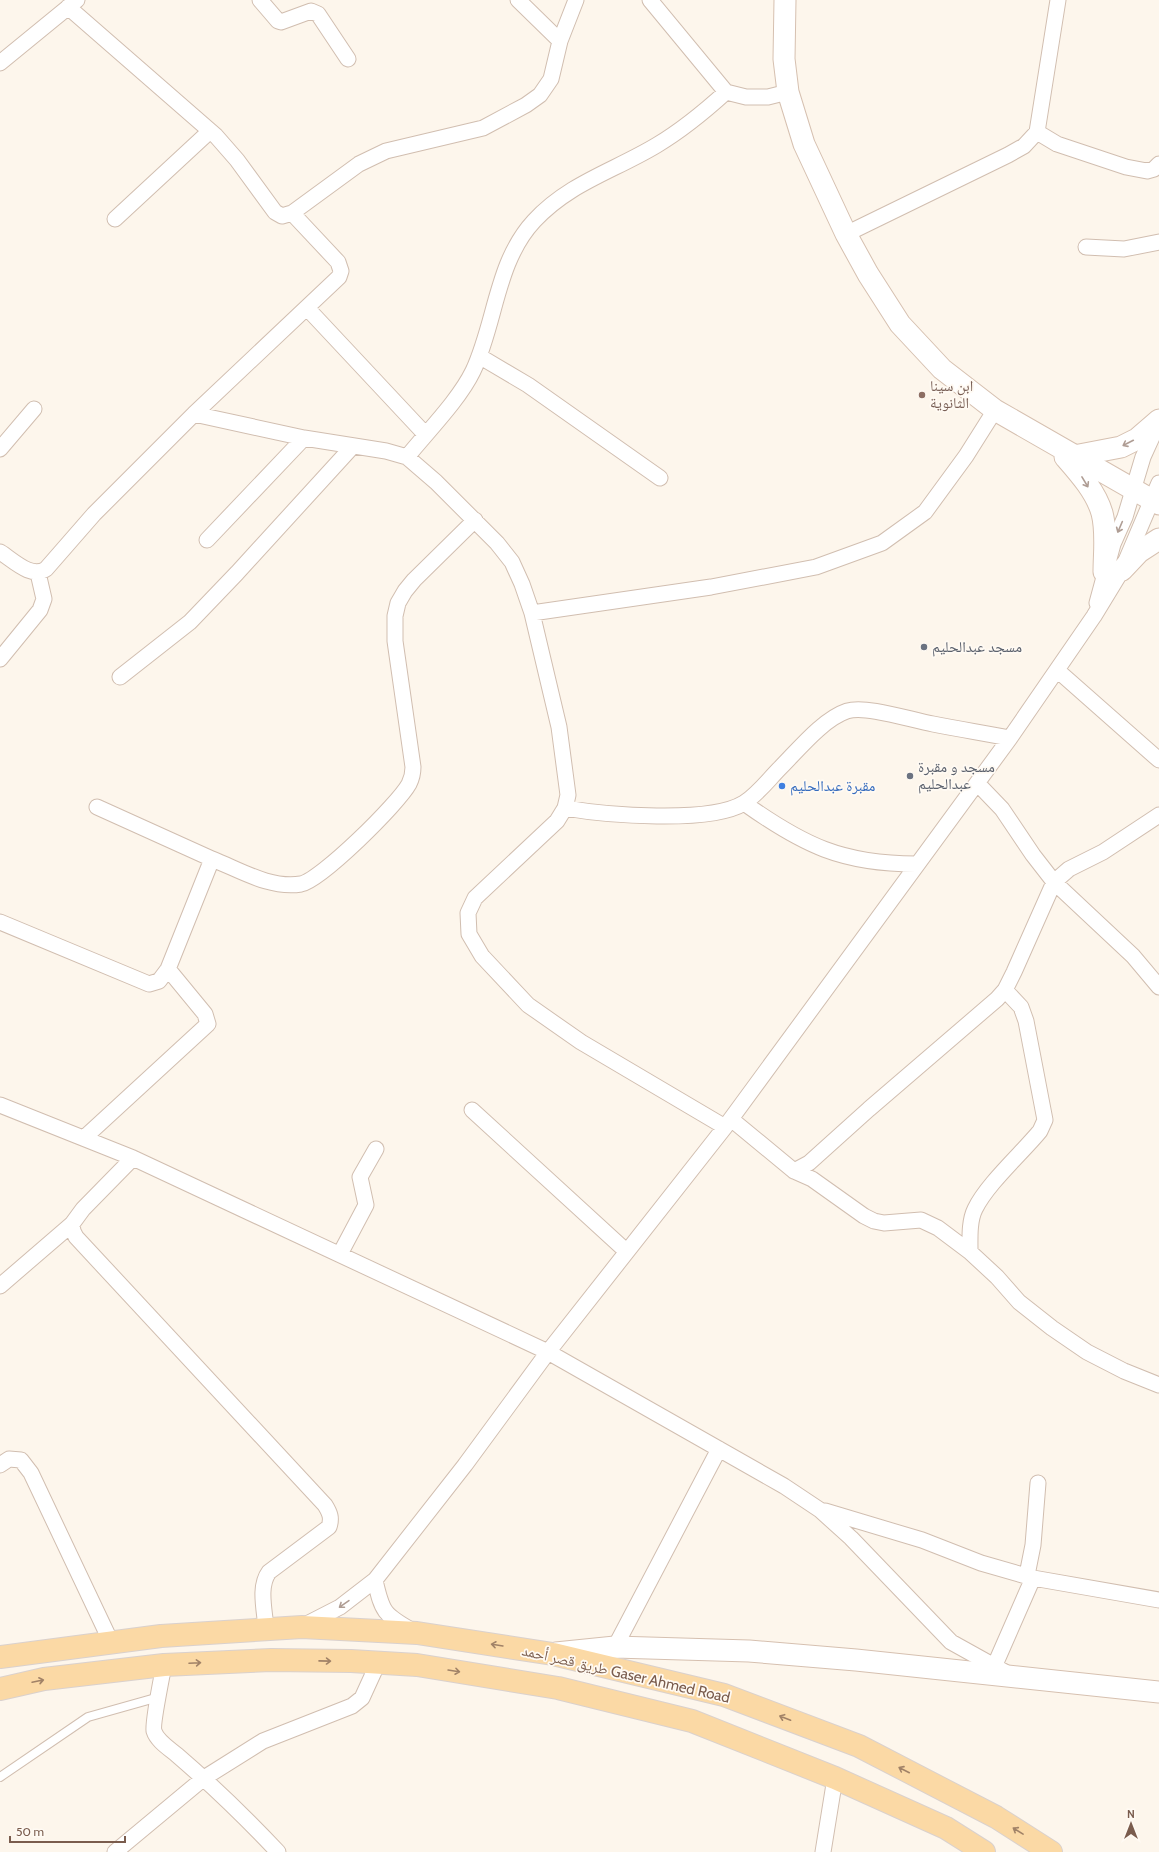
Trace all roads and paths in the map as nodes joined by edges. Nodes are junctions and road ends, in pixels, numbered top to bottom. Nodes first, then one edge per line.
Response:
1 (260, 0) edge
2 (518, 0) edge
3 (576, 0) edge
4 (650, 0) edge
5 (785, 0) edge
6 (1058, 0) edge
7 (72, 3) edge
8 (560, 41) junction
9 (348, 58) dead end
10 (0, 63) edge
11 (726, 92) junction
12 (788, 92) junction
13 (210, 131) junction
14 (1037, 132) junction
15 (1159, 164) edge
16 (292, 213) junction
17 (115, 219) dead end
18 (846, 234) junction
19 (1159, 242) edge
20 (1086, 247) dead end
21 (307, 308) junction
22 (479, 356) junction
23 (34, 409) dead end
24 (995, 410) junction
25 (194, 414) junction
26 (1159, 420) edge
27 (425, 434) junction
28 (304, 438) junction
29 (1051, 442) junction
30 (353, 446) junction
31 (0, 449) edge
32 (1074, 456) junction
33 (407, 457) junction
34 (660, 478) dead end
35 (1133, 490) junction
36 (1157, 496) edge
37 (475, 520) junction
38 (1159, 539) edge
39 (207, 540) dead end
40 (0, 552) edge
41 (1113, 571) junction
42 (38, 573) junction
43 (532, 613) junction
44 (0, 660) edge
45 (1057, 670) junction
46 (120, 677) dead end
47 (1010, 738) junction
48 (1159, 760) edge
49 (977, 783) junction
50 (744, 803) junction
51 (97, 807) dead end
52 (565, 808) junction
53 (1159, 815) edge
54 (212, 859) junction
55 (916, 864) junction
56 (1054, 882) junction
57 (0, 922) edge
58 (168, 969) junction
59 (1159, 987) edge
60 (1005, 990) junction
61 (0, 1105) edge
62 (472, 1110) dead end
63 (728, 1123) junction
64 (84, 1138) junction
65 (376, 1149) dead end
66 (133, 1158) junction
67 (794, 1171) junction
68 (72, 1224) junction
69 (626, 1251) junction
70 (970, 1252) junction
71 (340, 1254) junction
72 (0, 1286) edge
73 (548, 1352) junction
74 (1159, 1385) edge
75 (719, 1449) junction
76 (0, 1465) edge
77 (1038, 1484) dead end
78 (820, 1510) junction
79 (1030, 1576) junction
80 (375, 1580) junction
81 (1159, 1600) edge
82 (302, 1627) junction
83 (266, 1629) junction
84 (417, 1633) junction
85 (111, 1642) junction
86 (615, 1647) junction
87 (553, 1654) junction
88 (0, 1657) edge
89 (378, 1663) junction
90 (164, 1665) junction
91 (994, 1667) junction
92 (1014, 1676) junction
93 (0, 1689) edge
94 (1159, 1692) edge
95 (159, 1697) junction
96 (0, 1777) edge
97 (204, 1778) junction
98 (835, 1778) junction
99 (115, 1852) edge
100 (278, 1852) edge
101 (824, 1852) edge
102 (984, 1852) edge
103 (1051, 1852) edge

1 - 9 street
2 - 8 street
3 - 8 street
4 - 11 street
5 - 12 street
6 - 14 street
7 - 10 street
7 - 13 street
8 - 16 street
11 - 12 street
11 - 22 street
12 - 18 street
13 - 16 street
13 - 17 street
14 - 15 street
14 - 18 street
16 - 21 street
18 - 24 street
19 - 20 street
21 - 25 street
21 - 27 street
22 - 27 street
22 - 34 street
23 - 31 street
24 - 29 street
24 - 43 street
25 - 28 street
25 - 42 street
26 -> 32 street
26 - 35 street
27 - 33 street
28 - 30 street
28 - 39 street
29 - 32 street
29 -> 41 street
30 - 33 street
30 - 46 street
32 - 35 street
33 - 37 street
35 - 36 street
35 -> 41 street
36 - 41 street
37 - 43 street
37 - 54 street
38 - 41 street
40 - 42 street
41 - 45 street
42 - 44 street
43 - 52 street
45 - 47 street
45 - 48 street
47 - 49 street
47 - 50 street
49 - 55 street
49 - 56 street
50 - 52 street
50 - 55 street
51 - 54 street
52 - 63 street
53 - 56 street
54 - 58 street
55 - 63 street
56 - 59 street
56 - 60 street
57 - 58 street
58 - 64 street
60 - 67 street
60 - 70 street
61 - 64 street
62 - 69 street
63 - 67 street
63 - 69 street
64 - 66 street
65 - 71 street
66 - 68 street
66 - 71 street
67 - 70 street
68 - 72 street
68 - 83 street
69 - 73 street
70 - 74 street
71 - 73 street
73 - 75 street
73 - 80 street
75 - 78 street
75 - 86 street
76 - 85 street
77 - 79 street
78 - 79 street
78 - 91 street
79 - 81 street
79 - 91 street
80 -> 82 street
80 - 84 street
82 - 83 main road, طريق قصر أحمد Gaser Ahmed Road
82 - 84 main road, طريق قصر أحمد Gaser Ahmed Road
83 - 85 main road, طريق قصر أحمد Gaser Ahmed Road
87 -> 84 main road, طريق قصر أحمد Gaser Ahmed Road
85 - 88 main road, طريق قصر أحمد Gaser Ahmed Road
86 - 87 street
86 - 92 street
103 -> 87 main road, طريق قصر أحمد Gaser Ahmed Road
90 -> 89 main road, طريق قصر أحمد Gaser Ahmed Road
89 - 97 street
89 -> 98 main road, طريق قصر أحمد Gaser Ahmed Road
93 -> 90 main road, طريق قصر أحمد Gaser Ahmed Road
90 - 95 street
91 - 92 street
92 - 94 street
95 - 96 lane
95 - 97 street
97 - 99 street
97 - 100 street
98 - 101 street
98 - 102 main road, طريق قصر أحمد Gaser Ahmed Road

